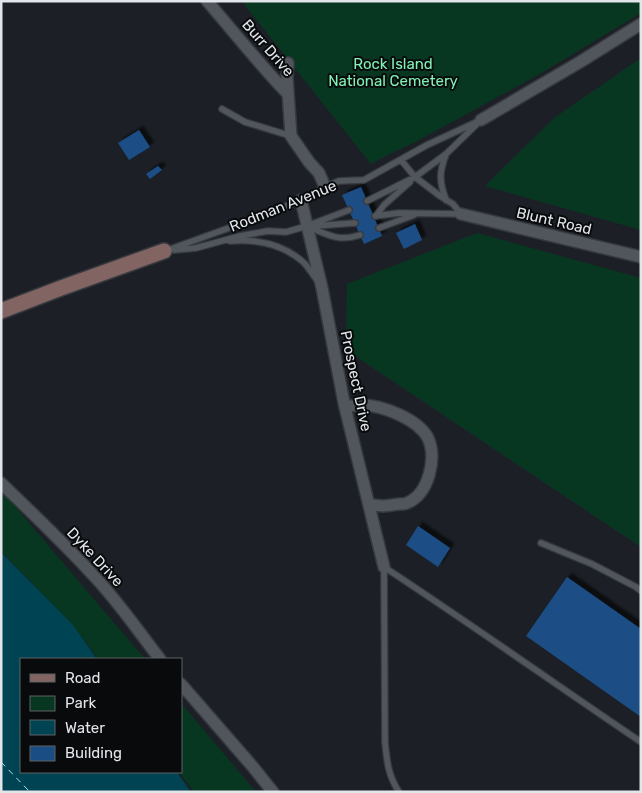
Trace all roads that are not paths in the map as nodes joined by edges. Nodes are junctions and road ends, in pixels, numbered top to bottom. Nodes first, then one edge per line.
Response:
1 (207, 1) edge
2 (641, 24) edge
3 (288, 63) dead end
4 (287, 93) junction
5 (222, 109) dead end
6 (481, 120) junction
7 (291, 136) junction
8 (446, 154) junction
9 (401, 160) junction
10 (415, 177) junction
11 (325, 187) junction
12 (301, 200) junction
13 (446, 200) junction
14 (367, 201) dead end
15 (349, 210) dead end
16 (418, 214) junction
17 (461, 214) junction
18 (355, 223) dead end
19 (307, 226) junction
20 (379, 228) dead end
21 (360, 235) dead end
22 (221, 241) junction
23 (164, 251) junction
24 (641, 257) edge
25 (322, 288) junction
26 (1, 311) edge
27 (346, 407) junction
28 (1, 483) edge
29 (369, 504) junction
30 (541, 543) dead end
31 (384, 568) junction
32 (641, 591) edge
33 (159, 658) edge
34 (182, 685) edge
35 (641, 742) edge
36 (273, 792) edge
37 (398, 792) edge

1 - 4 street, Burr Drive
2 - 6 street, Rodman Avenue
3 - 4 street, Burr Drive
4 - 7 street, Burr Drive
5 - 7 lane
6 - 8 lane, Rodman Avenue
6 - 9 lane, Rodman Avenue
7 - 11 street, Burr Drive
8 - 10 lane, Rodman Avenue
8 - 13 lane
9 - 10 lane, Blunt Road
9 - 11 lane, Rodman Avenue
10 - 13 lane, Blunt Road
10 - 14 lane, Rodman Avenue
10 - 16 lane, Blunt Road
11 - 12 lane, Rodman Avenue
12 - 19 street, Prospect Drive
12 - 23 lane, Rodman Avenue
13 - 17 lane, Blunt Road
15 - 19 lane, Rodman Avenue
16 - 17 lane, Blunt Road
16 - 20 lane, Blunt Road
17 - 24 street, Blunt Road
18 - 19 lane
19 - 21 lane
19 - 22 lane, Rodman Avenue
19 - 25 street, Prospect Drive
22 - 23 lane, Rodman Avenue
22 - 25 lane
23 - 26 street, Rodman Avenue
25 - 27 street, Prospect Drive
27 - 29 street, Prospect Drive
27 - 29 street
28 - 33 street, Dyke Drive
29 - 31 street, Prospect Drive
30 - 32 lane
31 - 35 lane
31 - 37 lane
34 - 36 street

